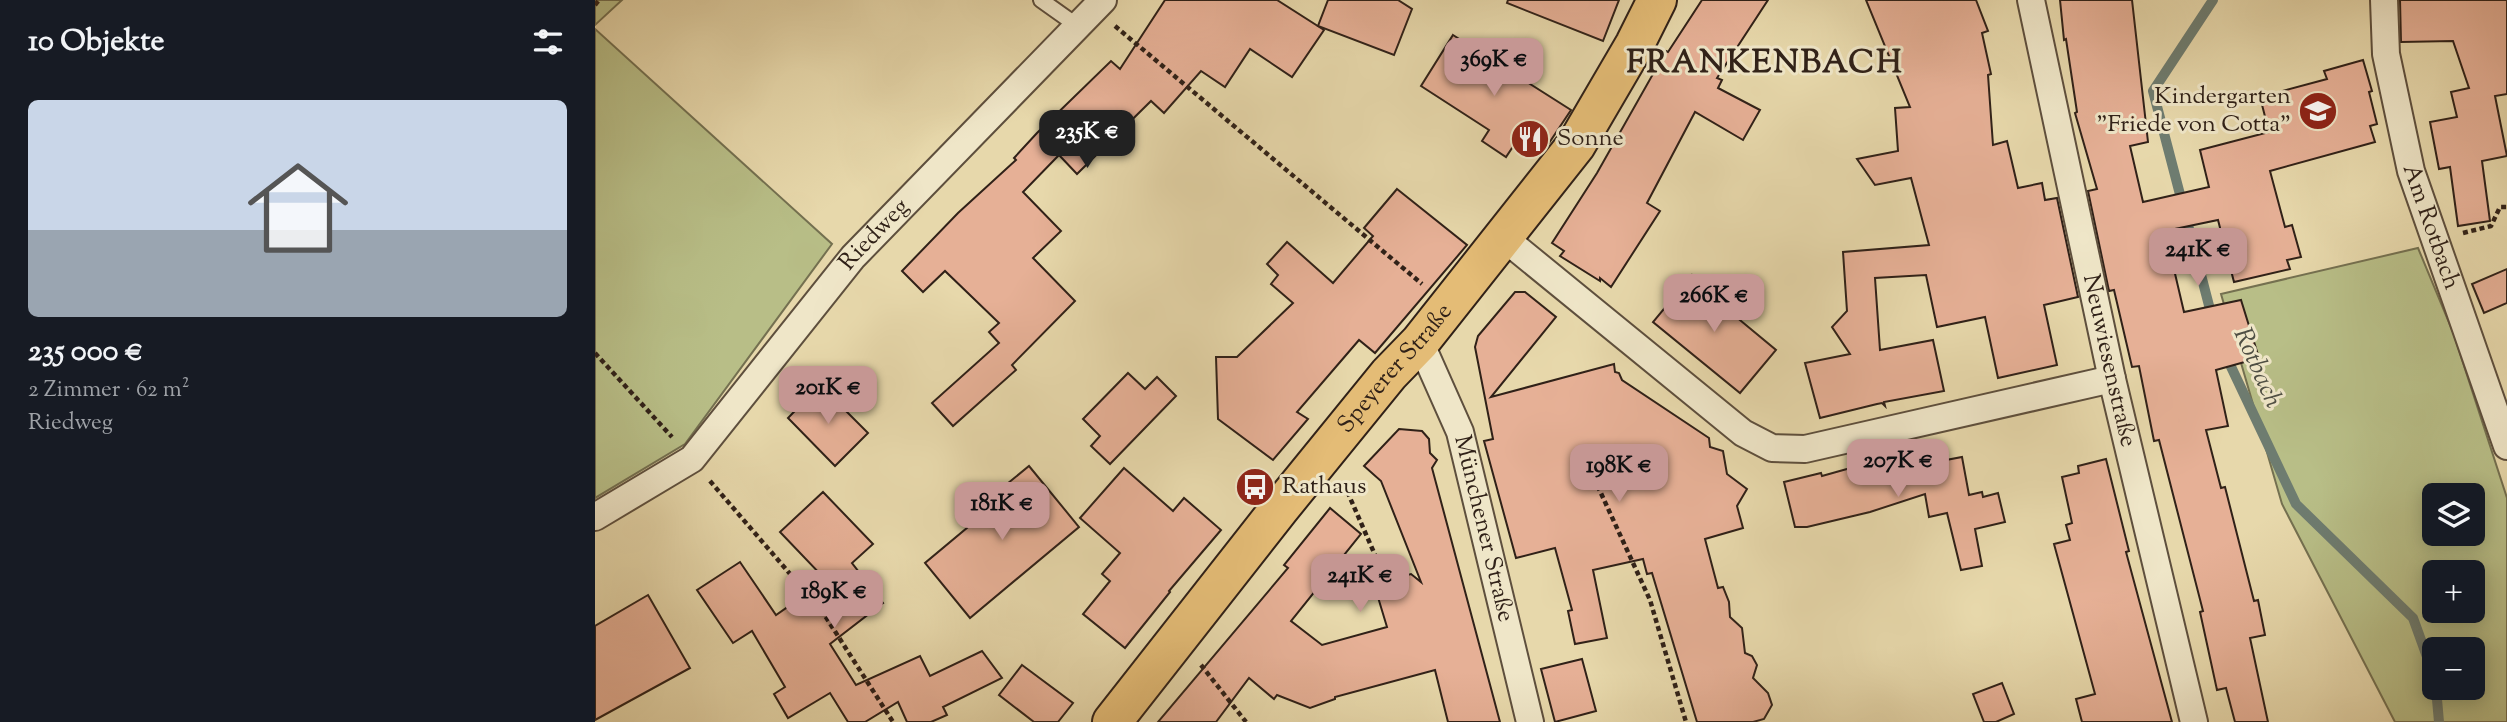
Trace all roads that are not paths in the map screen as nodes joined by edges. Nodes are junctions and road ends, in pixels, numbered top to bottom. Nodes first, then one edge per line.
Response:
1 (1041, 0) edge
2 (1657, 0) edge
3 (2031, 0) edge
4 (2384, 0) edge
5 (1093, 12) edge
6 (1504, 238) junction
7 (1420, 342) junction
8 (2112, 379) junction
9 (2507, 446) edge
10 (595, 517) edge
11 (1111, 722) edge
12 (1530, 722) edge
13 (2194, 722) edge

1 - 5 lane
2 - 6 main road, Speyerer Straße
3 - 8 street, Neuwiesenstraße
4 - 9 street, Am Rotbach
5 - 10 street, Riedweg
6 - 7 main road, Speyerer Straße
6 - 8 street
7 - 11 main road, Speyerer Straße
7 - 12 street, Münchener Straße
8 - 13 street, Neuwiesenstraße

